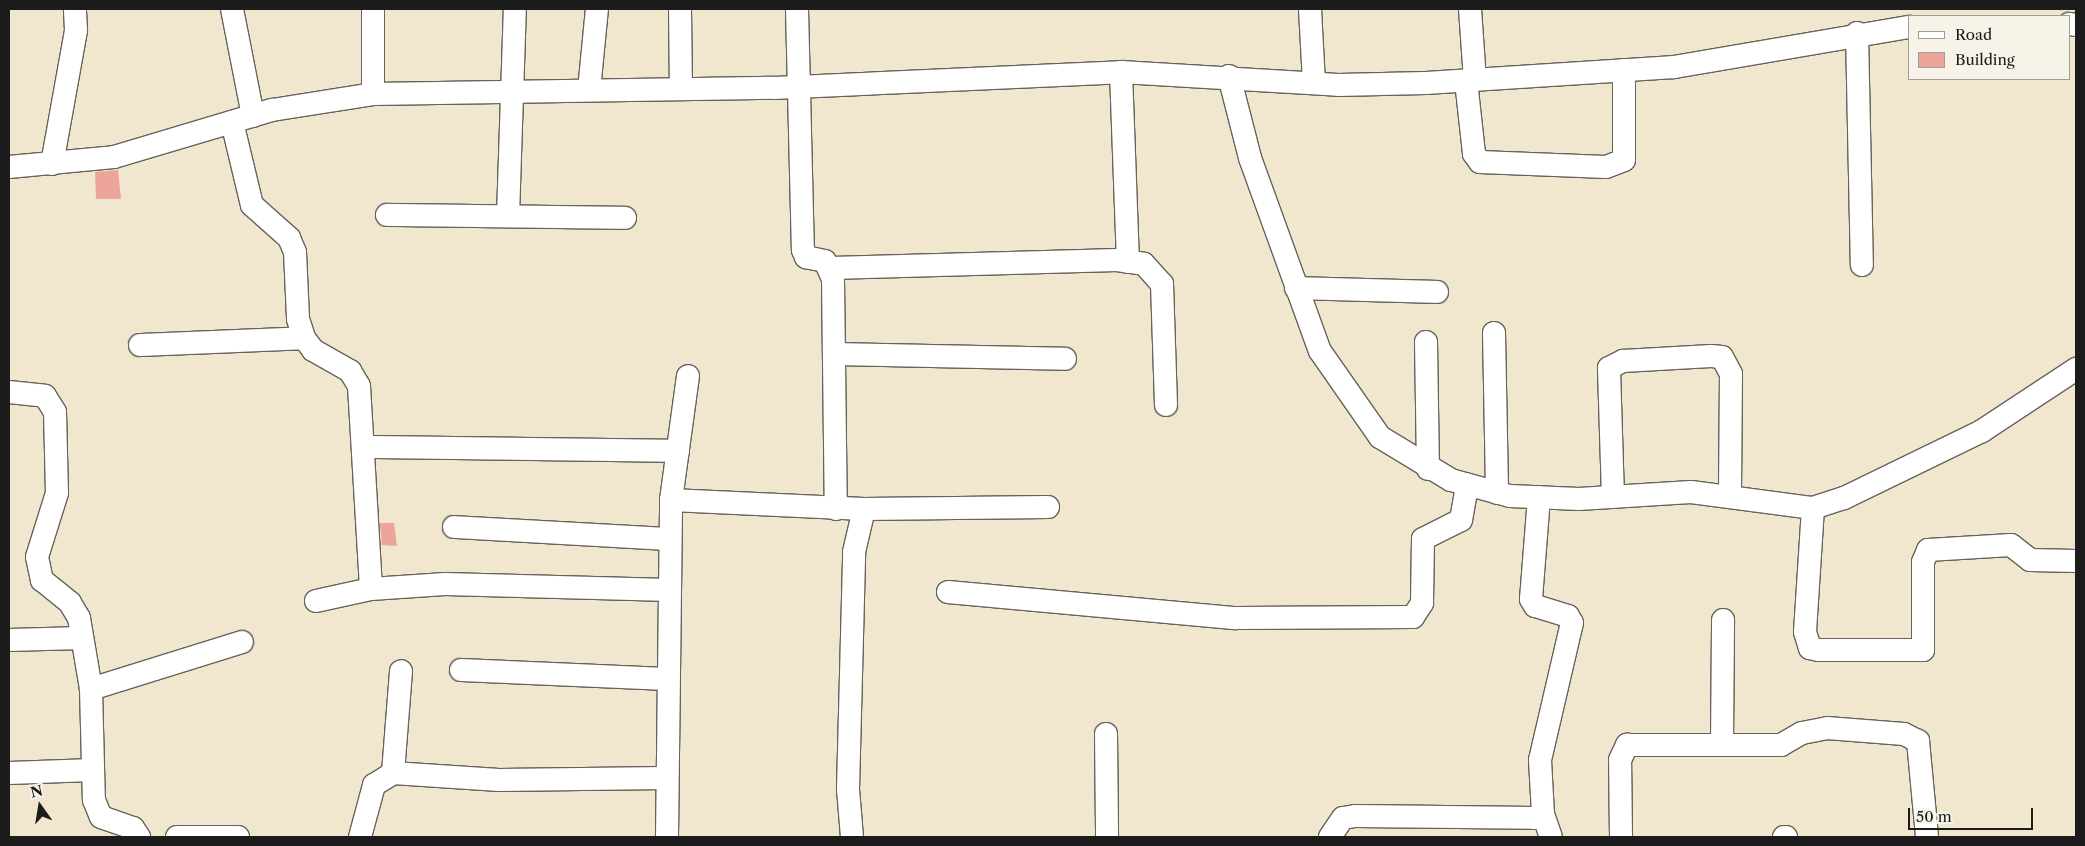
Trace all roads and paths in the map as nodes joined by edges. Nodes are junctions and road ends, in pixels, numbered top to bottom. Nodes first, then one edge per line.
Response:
1 (75, 9) edge
2 (232, 9) edge
3 (373, 9) edge
4 (515, 9) edge
5 (597, 9) edge
6 (680, 9) edge
7 (797, 9) edge
8 (1310, 9) edge
9 (1470, 9) edge
10 (1908, 27) edge
11 (1857, 33) junction
12 (1624, 70) junction
13 (1121, 72) junction
14 (1229, 76) junction
15 (1470, 80) junction
16 (1314, 83) junction
17 (802, 85) junction
18 (681, 88) junction
19 (589, 90) junction
20 (512, 93) junction
21 (373, 94) junction
22 (242, 119) junction
23 (9, 149) edge
24 (52, 164) junction
25 (9, 167) edge
26 (387, 215) dead end
27 (508, 216) junction
28 (626, 218) dead end
29 (1128, 262) junction
30 (1862, 265) dead end
31 (831, 268) junction
32 (1296, 288) junction
33 (1437, 292) dead end
34 (1494, 333) dead end
35 (304, 338) junction
36 (1426, 342) dead end
37 (140, 345) dead end
38 (834, 354) junction
39 (1065, 359) dead end
40 (2076, 370) edge
41 (688, 376) dead end
42 (9, 392) edge
43 (1166, 405) dead end
44 (366, 447) junction
45 (678, 451) junction
46 (1428, 469) junction
47 (1467, 485) junction
48 (1497, 493) junction
49 (1730, 496) junction
50 (1539, 497) junction
51 (1613, 497) junction
52 (670, 500) junction
53 (1048, 507) dead end
54 (1813, 508) junction
55 (836, 509) junction
56 (864, 509) junction
57 (454, 527) dead end
58 (670, 539) junction
59 (2076, 561) edge
60 (371, 589) junction
61 (670, 590) junction
62 (948, 592) dead end
63 (316, 601) dead end
64 (1723, 620) dead end
65 (82, 638) junction
66 (9, 640) edge
67 (242, 642) dead end
68 (461, 670) dead end
69 (401, 671) dead end
70 (667, 680) junction
71 (91, 689) junction
72 (1106, 734) dead end
73 (1722, 742) junction
74 (93, 770) junction
75 (9, 773) edge
76 (393, 773) junction
77 (665, 778) junction
78 (1543, 814) junction
79 (139, 837) edge
80 (177, 837) edge
81 (238, 837) edge
82 (360, 837) edge
83 (667, 837) edge
84 (852, 837) edge
85 (1107, 837) edge
86 (1330, 837) edge
87 (1551, 837) edge
88 (1621, 837) edge
89 (1927, 837) edge

1 - 24 street
2 - 22 street
3 - 21 street
4 - 20 street
5 - 19 street
6 - 18 street
7 - 17 street
8 - 16 street
9 - 15 street
10 - 11 street
11 - 12 street
11 - 30 street
12 - 15 street
12 - 15 street
13 - 14 street
13 - 17 street
13 - 29 street
14 - 16 street
14 - 32 street
15 - 16 street
17 - 18 street
17 - 31 street
18 - 19 street
19 - 20 street
20 - 21 street
20 - 27 street
21 - 22 street
22 - 24 street
22 - 35 street
23 - 25 street
24 - 25 street
26 - 27 street
27 - 28 street
29 - 31 street
29 - 43 street
31 - 38 street
32 - 33 street
32 - 46 street
34 - 48 street
35 - 37 street
35 - 44 street
36 - 46 street
38 - 39 street
38 - 55 street
40 - 54 street
41 - 45 street
42 - 65 street
44 - 45 street
44 - 60 street
45 - 52 street
46 - 47 street
47 - 48 street
47 - 62 street
48 - 50 street
49 - 51 street
49 - 51 street
49 - 54 street
50 - 51 street
50 - 78 street
52 - 55 street
52 - 58 street
53 - 56 street
54 - 59 street
55 - 56 street
56 - 84 street
57 - 58 street
58 - 61 street
60 - 61 street
60 - 63 street
61 - 70 street
64 - 73 street
65 - 66 street
65 - 71 street
67 - 71 street
68 - 70 street
69 - 76 street
70 - 77 street
71 - 74 street
72 - 85 street
73 - 88 street
73 - 89 street
74 - 75 street
74 - 79 street
76 - 77 street
76 - 82 street
77 - 83 street
78 - 86 street
78 - 87 street
80 - 81 street

